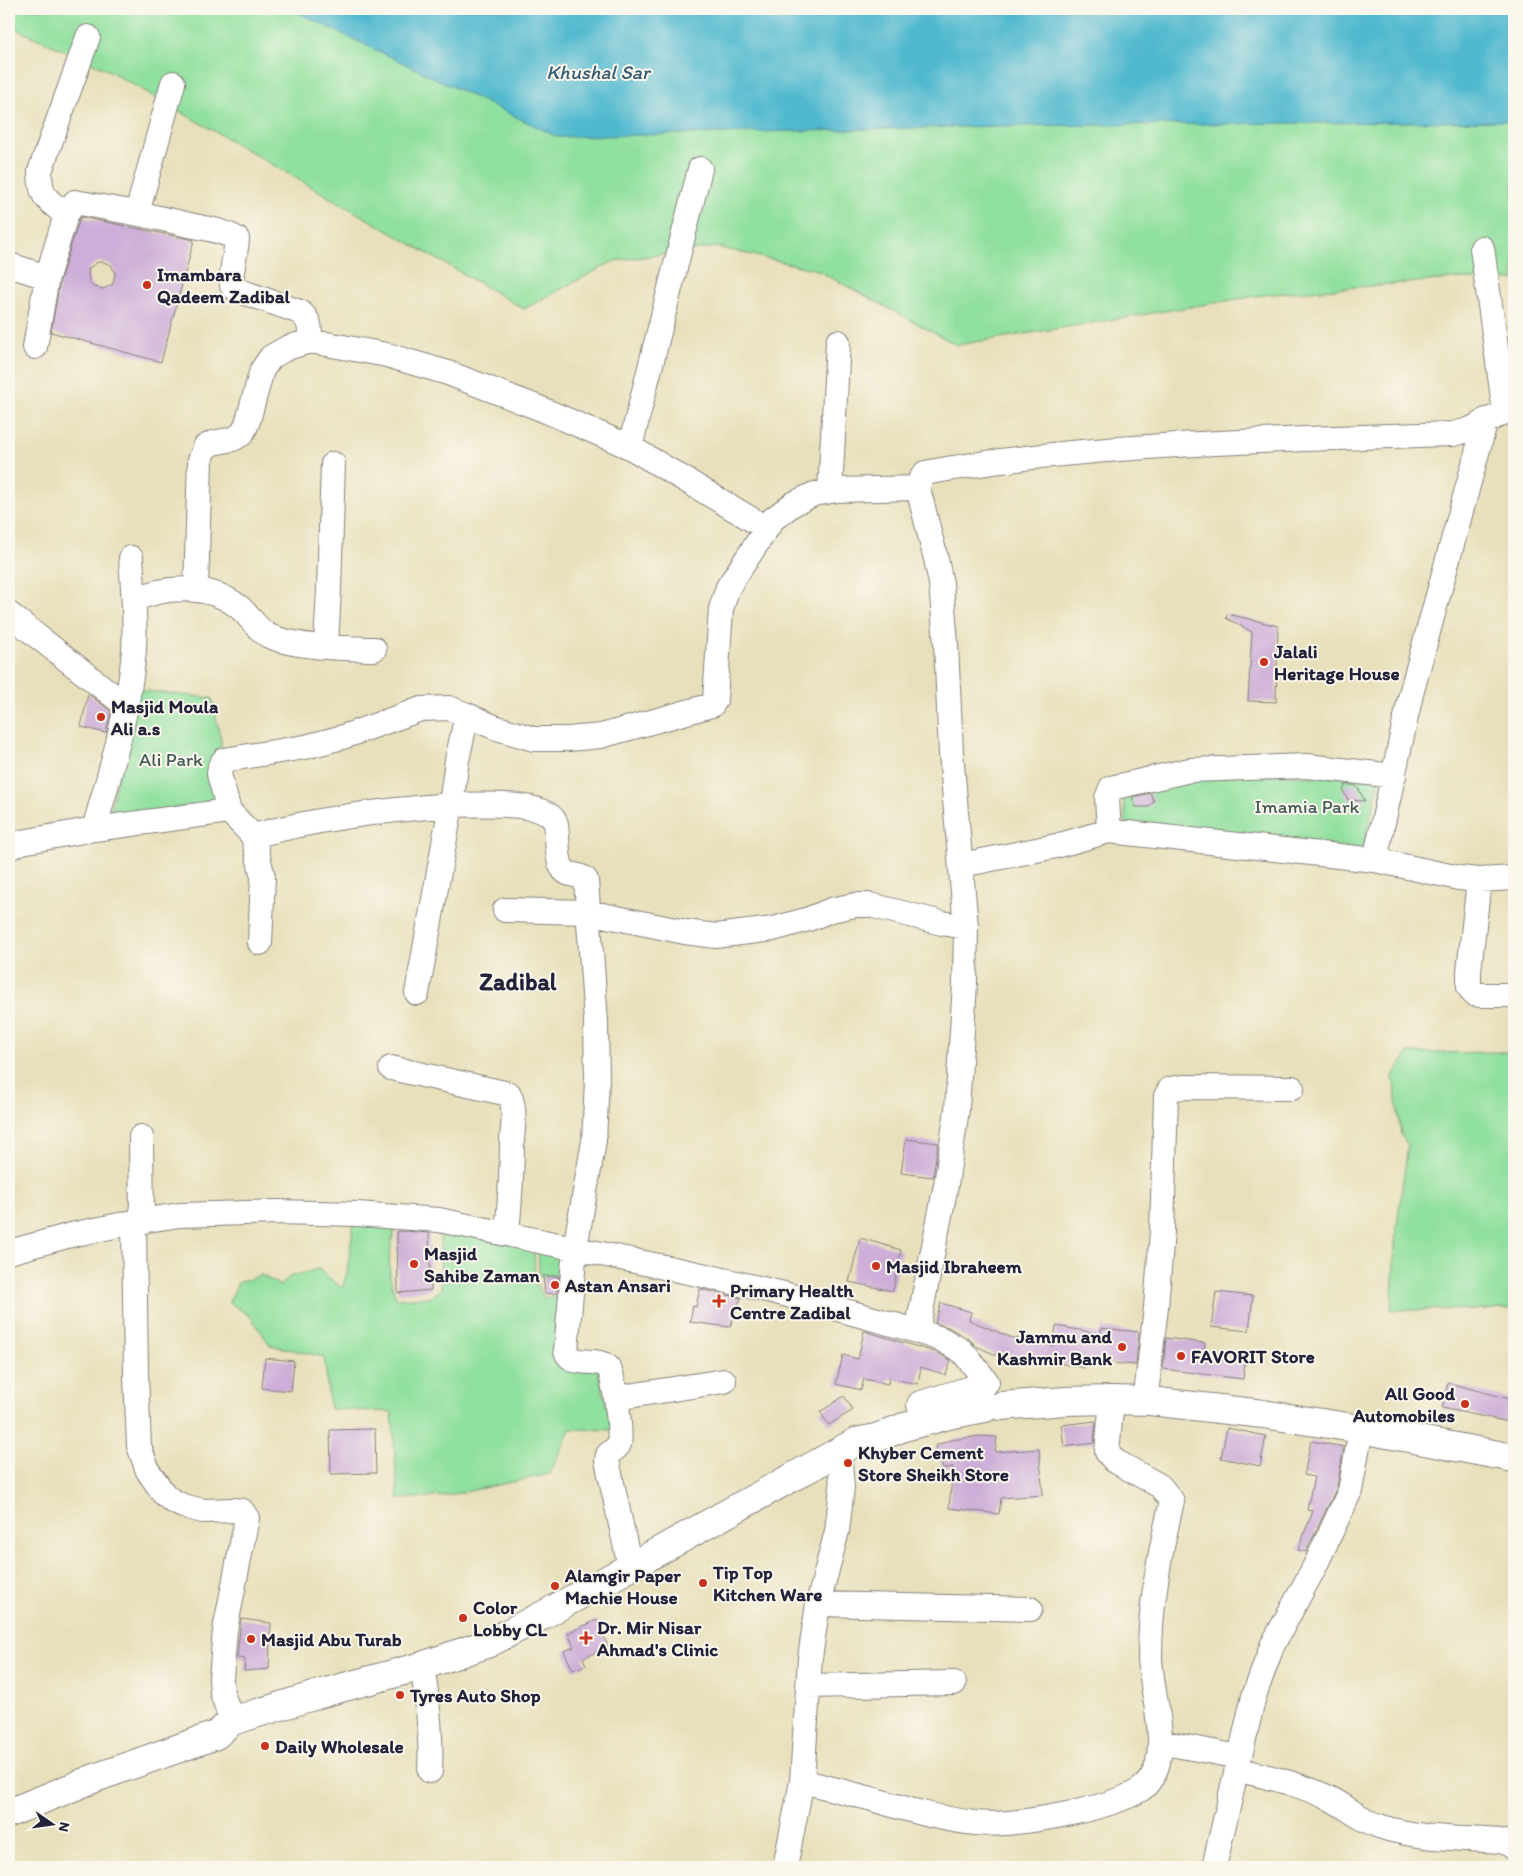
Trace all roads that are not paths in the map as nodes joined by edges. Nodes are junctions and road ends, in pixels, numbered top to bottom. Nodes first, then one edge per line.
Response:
1 (88, 37) dead end
2 (173, 83) dead end
3 (700, 169) dead end
4 (137, 212) junction
5 (66, 215) junction
6 (1482, 248) dead end
7 (9, 264) edge
8 (48, 277) junction
9 (310, 341) junction
10 (838, 342) dead end
11 (35, 347) dead end
12 (1502, 414) edge
13 (630, 447) junction
14 (333, 464) dead end
15 (918, 488) junction
16 (830, 491) junction
17 (766, 528) junction
18 (131, 558) dead end
19 (196, 588) junction
20 (134, 600) junction
21 (9, 614) edge
22 (326, 646) junction
23 (374, 649) dead end
24 (126, 705) junction
25 (467, 715) junction
26 (1394, 776) junction
27 (451, 805) junction
28 (229, 811) junction
29 (94, 829) junction
30 (1109, 831) junction
31 (253, 836) junction
32 (9, 848) edge
33 (1375, 860) junction
34 (962, 865) junction
35 (1514, 878) edge
36 (1479, 880) junction
37 (505, 910) dead end
38 (588, 912) junction
39 (966, 927) junction
40 (260, 943) dead end
41 (417, 993) dead end
42 (1514, 995) edge
43 (391, 1068) dead end
44 (1292, 1088) dead end
45 (141, 1137) dead end
46 (138, 1222) junction
47 (507, 1233) junction
48 (575, 1248) junction
49 (9, 1252) edge
50 (917, 1331) junction
51 (724, 1381) dead end
52 (1147, 1386) junction
53 (992, 1394) junction
54 (616, 1398) junction
55 (1112, 1400) junction
56 (1361, 1428) junction
57 (848, 1446) junction
58 (1514, 1446) edge
59 (1514, 1458) edge
60 (630, 1566) junction
61 (818, 1604) junction
62 (1030, 1609) dead end
63 (422, 1666) junction
64 (954, 1683) dead end
65 (808, 1686) junction
66 (232, 1721) junction
67 (1160, 1742) junction
68 (1238, 1763) junction
69 (430, 1771) dead end
70 (802, 1781) junction
71 (9, 1794) edge
72 (9, 1813) edge
73 (1514, 1848) edge
74 (786, 1867) edge
75 (1214, 1867) edge

1 - 5 street
2 - 4 street
3 - 13 street
4 - 5 street
4 - 9 street
5 - 8 street
6 - 12 street
7 - 8 street
8 - 11 street
9 - 13 street
9 - 19 street
10 - 16 street
12 - 15 street
12 - 26 street
13 - 17 street
14 - 22 street
15 - 16 street
15 - 34 street
16 - 17 street
17 - 25 street
18 - 20 street
19 - 20 street
19 - 22 street
20 - 24 street
21 - 24 street
22 - 23 street
24 - 29 street
25 - 27 street
25 - 28 street
26 - 30 street
26 - 33 street
27 - 31 street
27 - 38 street
27 - 41 street
28 - 29 street
28 - 31 street
29 - 32 street
30 - 33 street
30 - 34 street
31 - 40 street
33 - 36 street
34 - 39 street
35 - 36 street
36 - 42 street
37 - 38 street
38 - 39 street
38 - 48 street
39 - 50 street
43 - 47 street
44 - 52 street
45 - 46 street
46 - 47 street
46 - 49 street
46 - 66 street
47 - 48 street
48 - 50 street
48 - 54 street
50 - 53 street
51 - 54 street
52 - 53 highway
52 - 58 highway
53 - 55 highway
53 - 57 highway
54 - 60 street
55 - 56 highway
55 - 67 street
56 - 59 highway
56 - 68 street
57 - 60 highway
57 - 61 street
60 - 63 highway
61 - 62 street
61 - 65 street
63 - 66 highway
63 - 69 street
64 - 65 street
65 - 70 street
66 - 71 highway
66 - 72 highway
67 - 68 street
67 - 70 street
68 - 73 street
68 - 75 street
70 - 74 street

